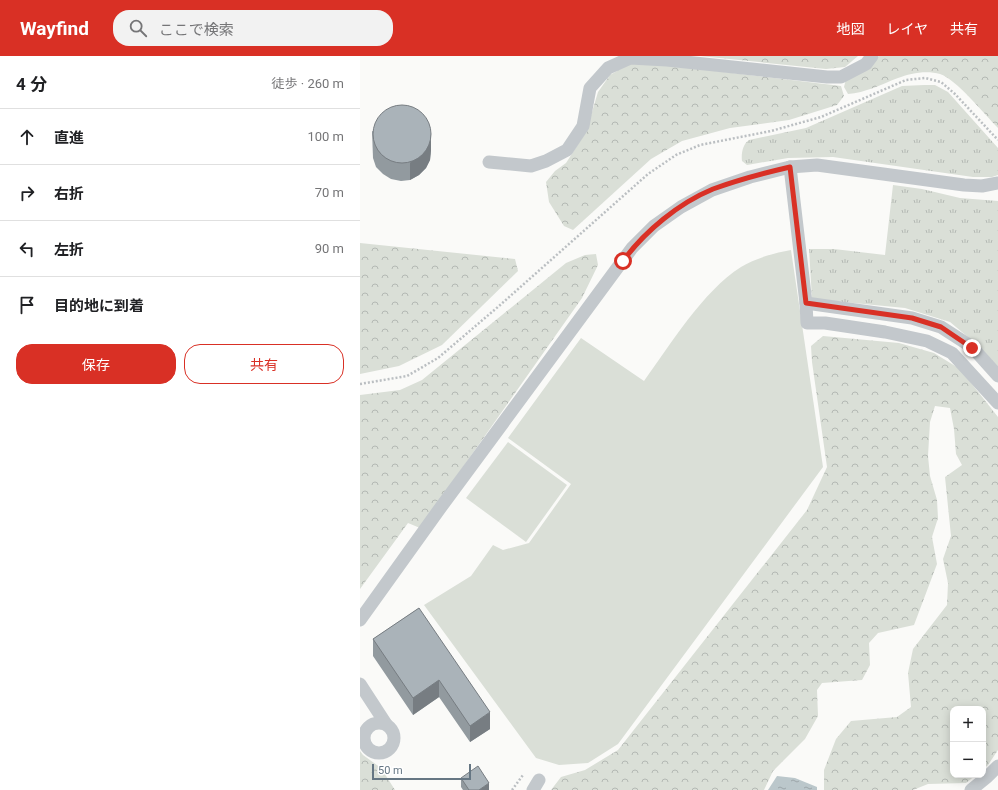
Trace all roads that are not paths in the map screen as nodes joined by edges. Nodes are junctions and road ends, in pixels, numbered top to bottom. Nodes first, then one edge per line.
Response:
1 (872, 56) edge
2 (489, 162) dead end
3 (790, 167) junction
4 (998, 183) edge
5 (806, 303) junction
6 (998, 376) edge
7 (998, 403) edge
8 (360, 620) edge
9 (360, 684) edge
10 (386, 724) dead end
11 (998, 766) edge
12 (971, 790) edge

1 - 2 street
3 - 4 street
3 - 5 street
3 - 8 street
5 - 6 street
5 - 7 street
9 - 10 street
11 - 12 street

